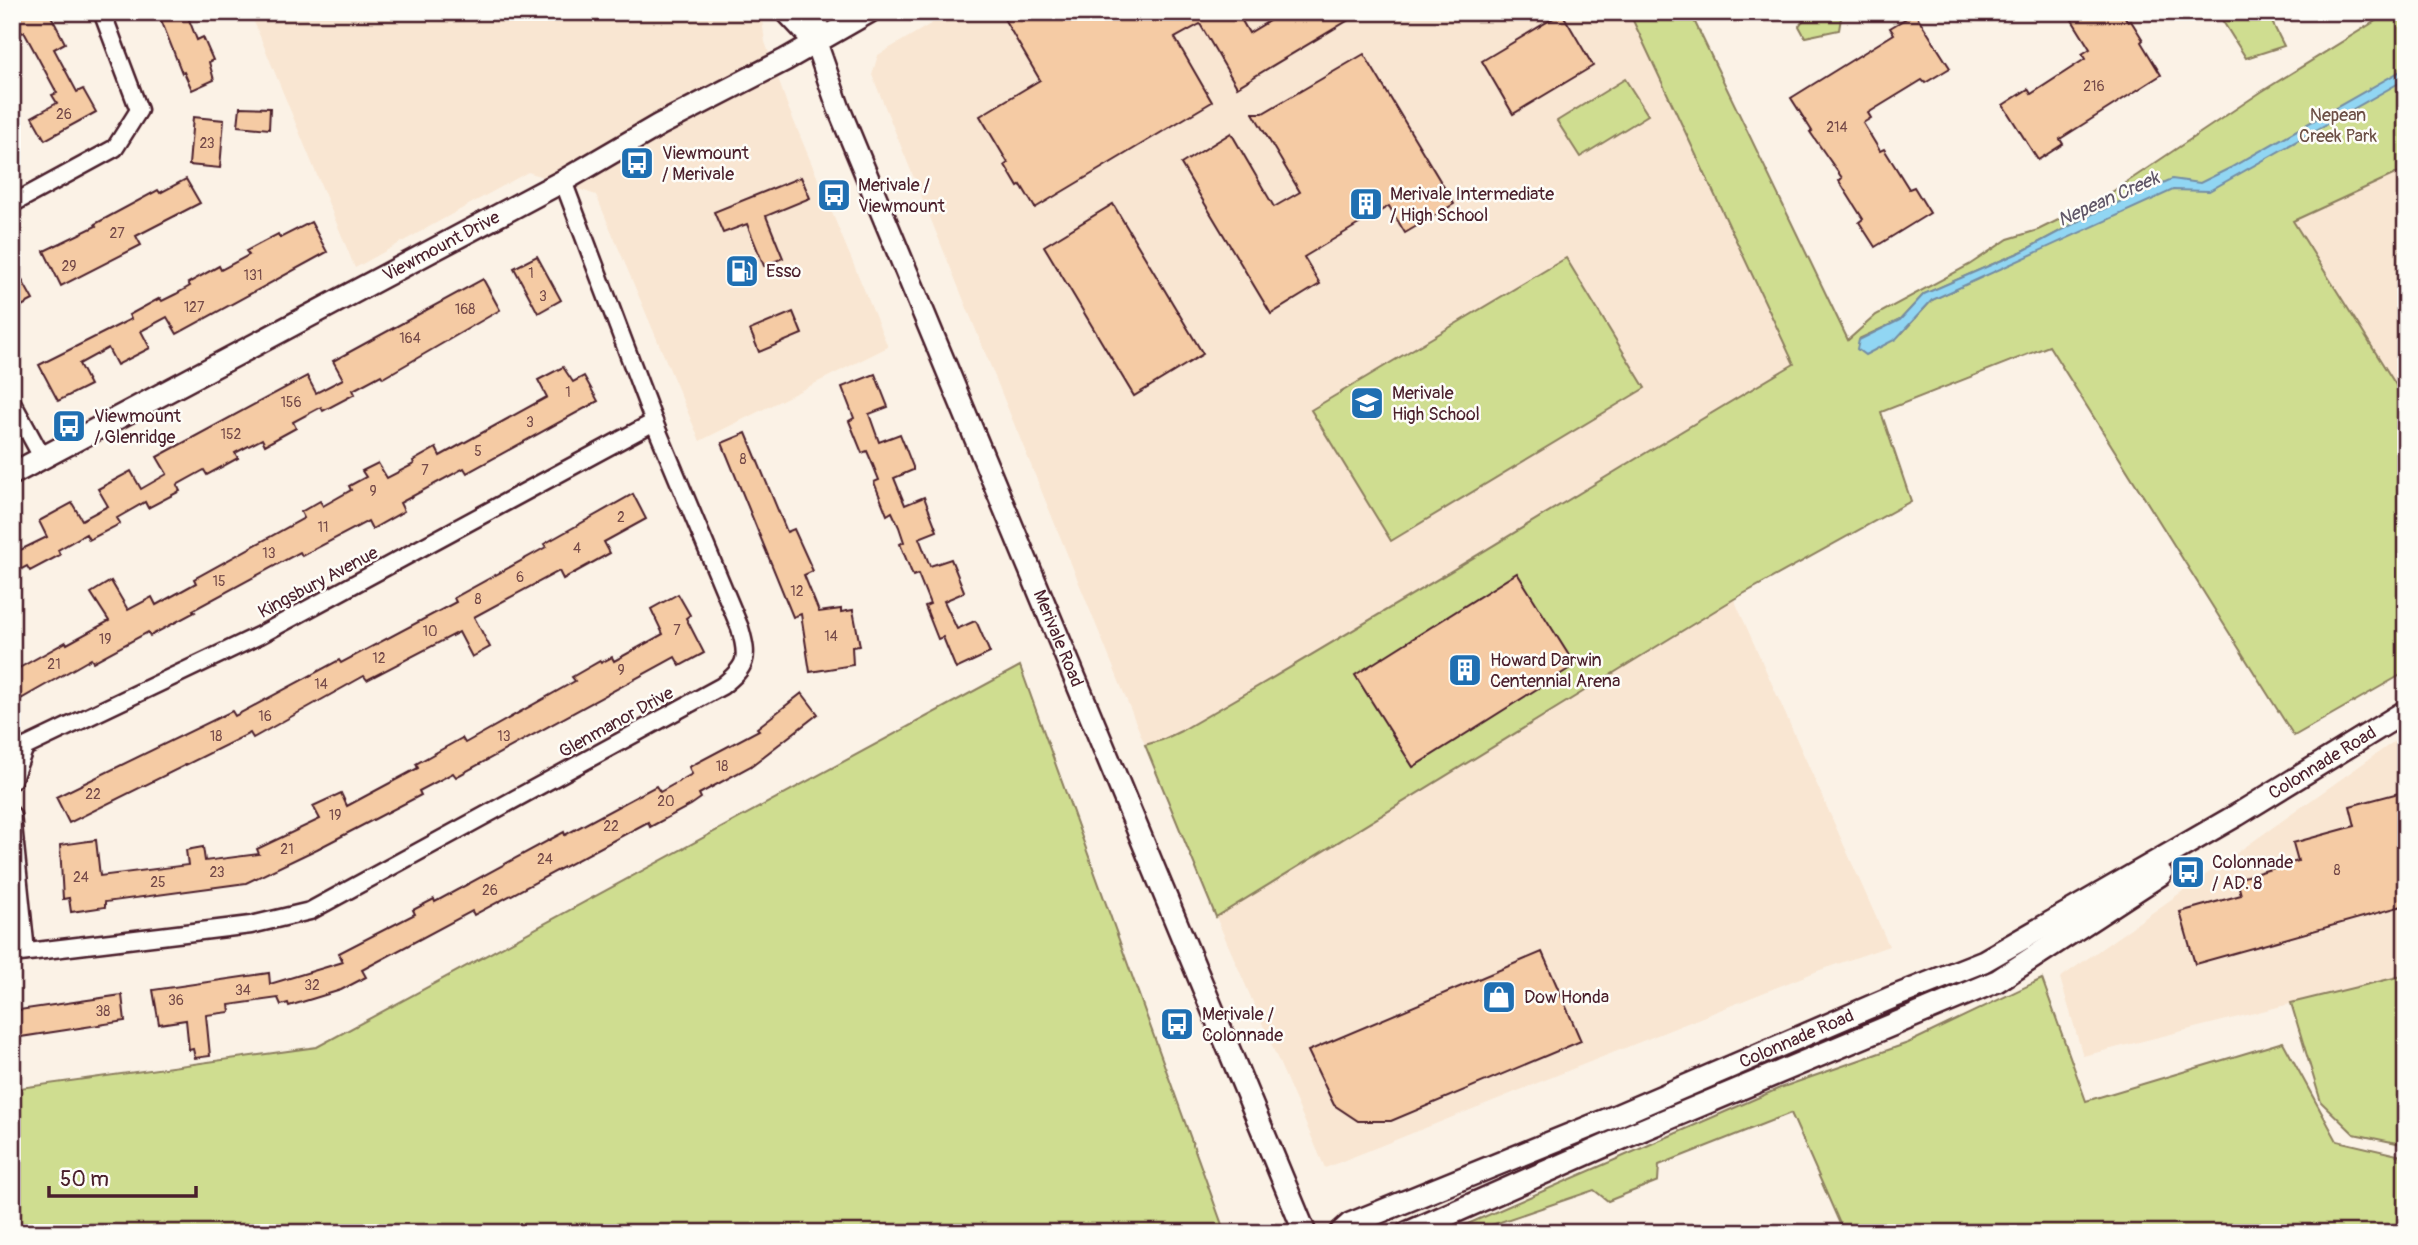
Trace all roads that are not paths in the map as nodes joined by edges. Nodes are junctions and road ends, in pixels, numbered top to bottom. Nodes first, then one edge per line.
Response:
1 (102, 12) edge
2 (787, 12) edge
3 (818, 12) edge
4 (869, 12) edge
5 (816, 43) junction
6 (563, 181) junction
7 (12, 204) edge
8 (12, 402) edge
9 (654, 422) junction
10 (42, 457) junction
11 (12, 474) edge
12 (2406, 711) edge
13 (12, 781) edge
14 (2237, 815) junction
15 (12, 816) edge
16 (19, 953) edge
17 (1305, 1233) edge
18 (1340, 1233) edge
19 (1407, 1233) edge

1 - 7 street
2 - 5 street, Merivale Road
3 - 5 street, Merivale Road
4 - 5 street, Viewmount Drive
5 - 6 street, Viewmount Drive
5 - 17 street, Merivale Road
6 - 9 street, Glenmanor Drive
6 - 10 street, Viewmount Drive
8 - 10 street
9 - 13 street, Kingsbury Avenue
9 - 16 street, Glenmanor Drive
10 - 11 street, Viewmount Drive
12 - 14 street, Colonnade Road
14 - 18 street, Colonnade Road
14 - 19 street, Colonnade Road
15 - 16 street

